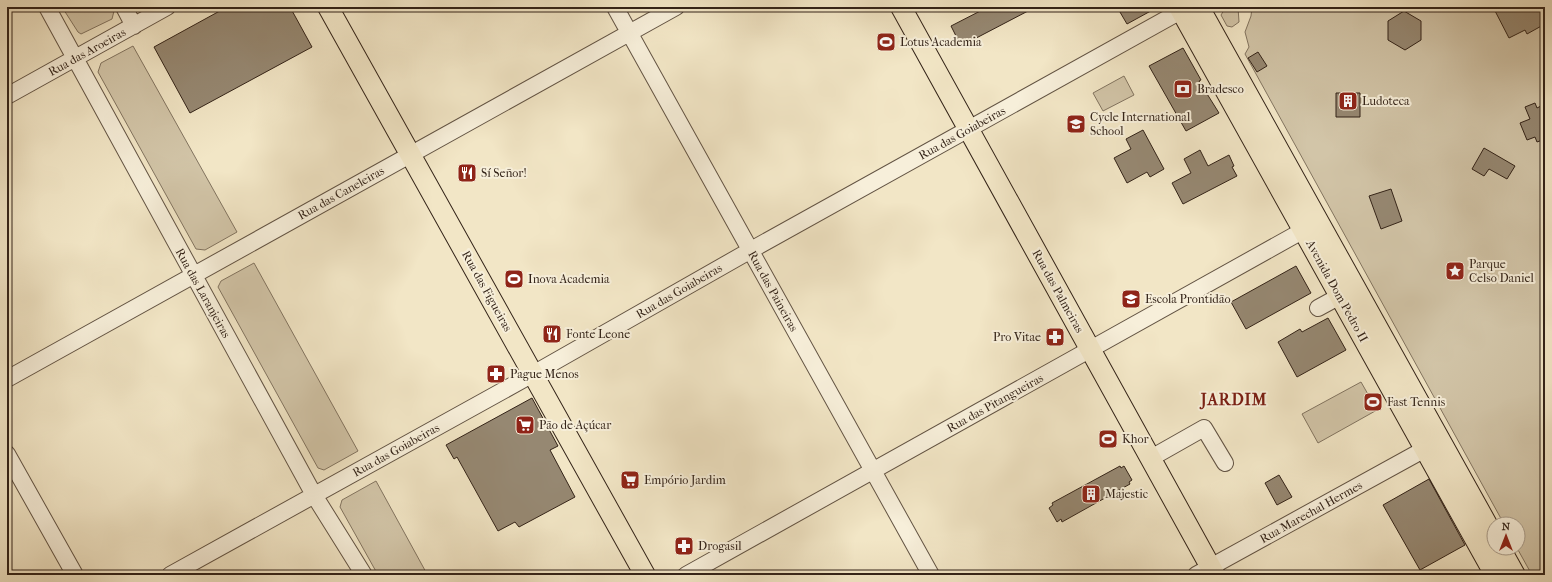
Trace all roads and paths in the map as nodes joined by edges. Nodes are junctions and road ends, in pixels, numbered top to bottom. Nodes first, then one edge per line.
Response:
1 (47, 7) edge
2 (124, 7) edge
3 (167, 7) edge
4 (328, 7) edge
5 (615, 7) edge
6 (676, 7) edge
7 (901, 7) edge
8 (1187, 8) edge
9 (134, 26) junction
10 (630, 33) junction
11 (75, 58) junction
12 (7, 96) edge
13 (969, 129) junction
14 (410, 155) junction
15 (1304, 230) junction
16 (751, 250) junction
17 (194, 275) junction
18 (1340, 296) junction
19 (1318, 308) dead end
20 (1090, 349) junction
21 (533, 374) junction
22 (7, 379) edge
23 (1425, 448) junction
24 (7, 454) edge
25 (1151, 458) junction
26 (1225, 463) dead end
27 (873, 471) junction
28 (314, 495) junction
29 (1486, 523) edge
30 (1504, 556) edge
31 (1207, 572) edge
32 (75, 575) edge
33 (170, 575) edge
34 (364, 575) edge
35 (645, 575) edge
36 (686, 575) edge
37 (930, 575) edge
38 (1495, 575) edge
39 (1515, 575) edge

1 - 11 street, Rua das Laranjeiras
2 - 9 street
3 - 9 street, Rua das Aroeiras
4 - 14 main road, Rua das Figueiras
5 - 10 street, Rua das Paineiras
6 - 10 street, Rua das Caneleiras
7 - 13 main road, Rua das Palmeiras
8 - 13 street, Rua das Goiabeiras
8 - 15 main road, Avenida Dom Pedro II
8 - 29 main road, Avenida Dom Pedro II
9 - 11 street, Rua das Aroeiras
10 - 14 street, Rua das Caneleiras
10 - 16 street, Rua das Paineiras
11 - 12 street, Rua das Aroeiras
11 - 17 street, Rua das Laranjeiras
13 - 16 street, Rua das Goiabeiras
13 - 20 main road, Rua das Palmeiras
14 - 17 street, Rua das Caneleiras
14 - 21 main road, Rua das Figueiras
15 - 18 main road, Avenida Dom Pedro II
15 - 20 street, Rua das Pitangueiras
16 - 21 street, Rua das Goiabeiras
16 - 27 street, Rua das Paineiras
17 - 22 street, Rua das Caneleiras
17 - 28 street, Rua das Laranjeiras
18 - 19 street
18 - 23 main road, Avenida Dom Pedro II
20 - 25 main road, Rua das Palmeiras
20 - 27 street, Rua das Pitangueiras
21 - 28 street, Rua das Goiabeiras
21 - 35 main road, Rua das Figueiras
23 - 31 street, Rua Marechal Hermes
23 - 38 main road, Avenida Dom Pedro II
24 - 32 street
25 - 26 street
25 - 31 main road, Rua das Palmeiras
27 - 36 street, Rua das Pitangueiras
27 - 37 street, Rua das Paineiras
28 - 33 street, Rua das Goiabeiras
28 - 34 street, Rua das Laranjeiras
30 - 39 main road

